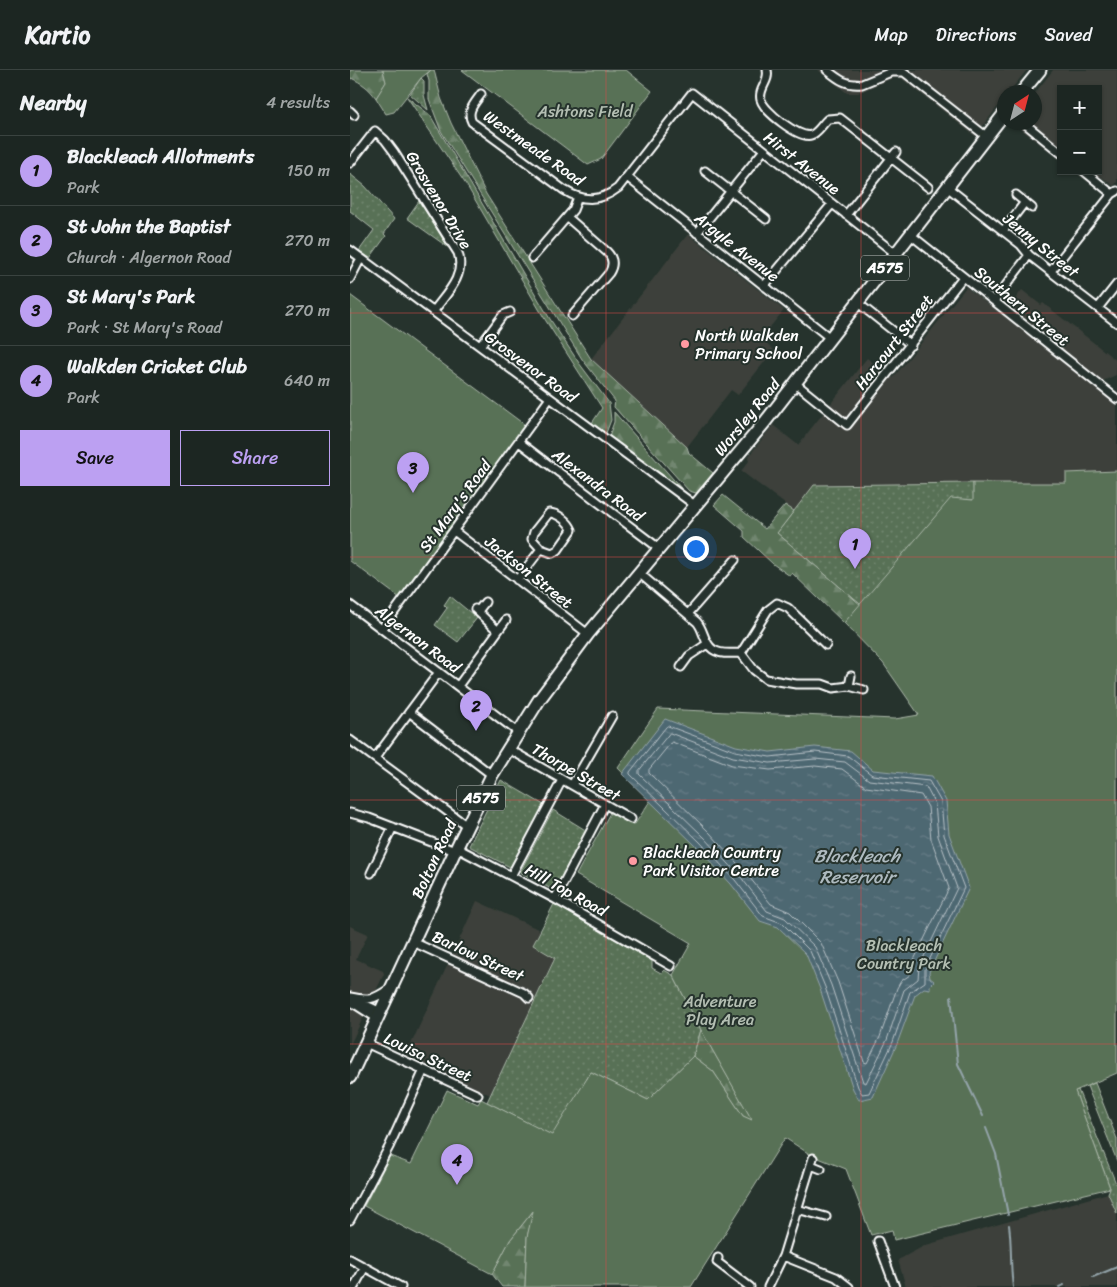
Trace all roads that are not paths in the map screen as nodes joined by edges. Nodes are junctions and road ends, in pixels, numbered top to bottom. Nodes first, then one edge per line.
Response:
1 (767, 70) edge
2 (827, 70) edge
3 (1040, 70) edge
4 (1028, 85) edge
5 (692, 93) joint
6 (477, 97) dead end
7 (997, 123) edge
8 (1033, 130) edge
9 (987, 137) junction
10 (764, 150) junction
11 (1057, 150) edge
12 (893, 155) junction
13 (350, 163) edge
14 (705, 171) dead end
15 (1090, 175) edge
16 (627, 177) junction
17 (928, 187) dead end
18 (947, 187) junction
19 (730, 191) junction
20 (1115, 192) edge
21 (1016, 195) dead end
22 (578, 197) junction
23 (1025, 202) junction
24 (832, 204) junction
25 (1032, 208) dead end
26 (846, 215) junction
27 (567, 217) junction
28 (766, 219) dead end
29 (1003, 231) junction
30 (697, 233) junction
31 (911, 235) junction
32 (350, 250) edge
33 (533, 253) dead end
34 (896, 254) junction
35 (1029, 255) junction
36 (361, 258) junction
37 (1051, 271) junction
38 (963, 276) junction
39 (350, 279) edge
40 (1117, 284) edge
41 (764, 286) junction
42 (994, 301) junction
43 (858, 303) junction
44 (1098, 308) junction
45 (433, 312) junction
46 (510, 312) dead end
47 (573, 312) dead end
48 (1117, 323) edge
49 (830, 338) junction
50 (911, 345) junction
51 (480, 346) junction
52 (795, 383) junction
53 (550, 398) junction
54 (1117, 399) edge
55 (519, 442) junction
56 (698, 504) junction
57 (454, 531) junction
58 (541, 549) junction
59 (660, 549) junction
60 (734, 560) dead end
61 (639, 573) junction
62 (517, 580) junction
63 (486, 602) dead end
64 (350, 605) edge
65 (688, 614) junction
66 (506, 620) dead end
67 (382, 629) junction
68 (497, 630) junction
69 (588, 634) junction
70 (816, 635) junction
71 (810, 641) dead end
72 (707, 644) junction
73 (826, 645) dead end
74 (741, 653) junction
75 (680, 669) dead end
76 (439, 672) junction
77 (851, 676) dead end
78 (458, 686) junction
79 (849, 686) junction
80 (864, 690) dead end
81 (409, 712) junction
82 (612, 716) dead end
83 (518, 732) junction
84 (350, 740) edge
85 (508, 748) junction
86 (375, 758) junction
87 (492, 775) junction
88 (562, 780) junction
89 (572, 785) junction
90 (605, 804) junction
91 (350, 813) edge
92 (630, 819) dead end
93 (467, 826) junction
94 (393, 827) junction
95 (456, 849) junction
96 (371, 873) dead end
97 (511, 876) junction
98 (555, 899) junction
99 (413, 942) junction
100 (671, 966) dead end
101 (393, 986) junction
102 (350, 998) edge
103 (529, 998) dead end
104 (350, 1002) edge
105 (379, 1016) junction
106 (366, 1043) junction
107 (424, 1070) junction
108 (350, 1076) edge
109 (478, 1095) dead end
110 (821, 1169) dead end
111 (797, 1208) junction
112 (826, 1217) dead end
113 (350, 1220) edge
114 (878, 1241) dead end
115 (783, 1256) junction
116 (718, 1258) dead end
117 (350, 1259) edge
118 (365, 1267) junction
119 (354, 1287) edge
120 (401, 1287) edge
121 (750, 1287) edge
122 (768, 1287) edge
123 (849, 1287) edge
124 (895, 1287) edge

1 - 12 street
2 - 9 street
3 - 4 main road
5 - 10 street, Hirst Avenue
5 - 16 street, Westmeade Road
6 - 22 street, Westmeade Road
7 - 9 main road, Worsley Road / A575
8 - 11 street
9 - 18 main road, Worsley Road / A575
10 - 19 street
10 - 24 street, Hirst Avenue
12 - 17 street
12 - 26 street
13 - 45 street, Grosvenor Drive
14 - 19 street
15 - 20 street
16 - 22 street, Westmeade Road
16 - 30 street, Argyle Avenue
18 - 29 street, Jenny Street
18 - 31 main road, Worsley Road / A575
19 - 28 street
19 - 30 street
20 - 37 street
21 - 23 street
22 - 27 street
23 - 25 street
23 - 29 street
24 - 26 street, Hirst Avenue
24 - 41 street
26 - 34 street, Hirst Avenue
27 - 33 street
27 - 47 street
29 - 35 street, Jenny Street
30 - 41 street, Argyle Avenue
31 - 34 main road, Worsley Road / A575
31 - 38 street, Southern Street
32 - 36 street, Grosvenor Road
34 - 43 main road, Worsley Road / A575
35 - 37 street, Jenny Street
35 - 42 street
36 - 39 street
36 - 45 street, Grosvenor Road
37 - 44 street, Jenny Street
38 - 42 street, Southern Street
38 - 50 street, Harcourt Street
40 - 44 street
41 - 49 street, Argyle Avenue
42 - 54 street, Southern Street
43 - 49 main road, Worsley Road / A575
43 - 50 street
44 - 48 street, Jenny Street
45 - 51 street, Grosvenor Road
46 - 51 street
49 - 52 main road, Worsley Road / A575
50 - 52 street, Harcourt Street
51 - 53 street, Grosvenor Road
52 - 56 main road, Worsley Road / A575
53 - 55 street, St Mary's Road
53 - 56 street, Grosvenor Road
55 - 57 street, St Mary's Road
55 - 59 street, Alexandra Road
56 - 59 main road, Worsley Road / A575
57 - 62 street, Jackson Street
57 - 67 street, St Mary's Road
58 - 58 street
58 - 62 street
59 - 61 main road, Bolton Road / A575
60 - 65 street
61 - 65 street
61 - 69 main road, Bolton Road / A575
62 - 69 street, Jackson Street
63 - 68 street
64 - 67 street, Algernon Road
65 - 72 street
66 - 68 street
67 - 76 street, Algernon Road
68 - 78 street
69 - 83 main road, Bolton Road / A575
70 - 71 street
70 - 73 street
70 - 74 street
72 - 74 street
72 - 75 street
74 - 79 street
76 - 78 street, Algernon Road
76 - 81 street
77 - 79 street
78 - 83 street, Algernon Road
79 - 80 street
81 - 86 street
81 - 87 street
82 - 89 street
83 - 85 main road, Bolton Road / A575
84 - 86 street
85 - 87 main road, Bolton Road / A575
85 - 88 street, Thorpe Street
86 - 93 street
87 - 93 main road, Bolton Road / A575
88 - 89 street, Thorpe Street
88 - 97 street
89 - 90 street, Thorpe Street
90 - 92 street, Thorpe Street
90 - 98 street
91 - 94 street, Hill Top Road
93 - 95 main road, Bolton Road / A575
94 - 95 street, Hill Top Road
94 - 96 street
95 - 97 street, Hill Top Road
95 - 99 main road, Bolton Road / A575
97 - 98 street, Hill Top Road
98 - 100 street, Hill Top Road
99 - 101 main road, Bolton Road / A575
99 - 103 street, Barlow Street
101 - 102 street
101 - 105 main road, Bolton Road / A575
102 - 105 street
104 - 105 street
105 - 106 main road, Bolton Road / A575
106 - 107 street, Louisa Street
106 - 108 main road, Bolton Road / A575
107 - 109 street, Louisa Street
107 - 113 street
110 - 111 street
111 - 112 street
111 - 115 street
114 - 124 street
115 - 122 street
115 - 123 street
116 - 121 street
117 - 118 street
118 - 119 street
118 - 120 street

